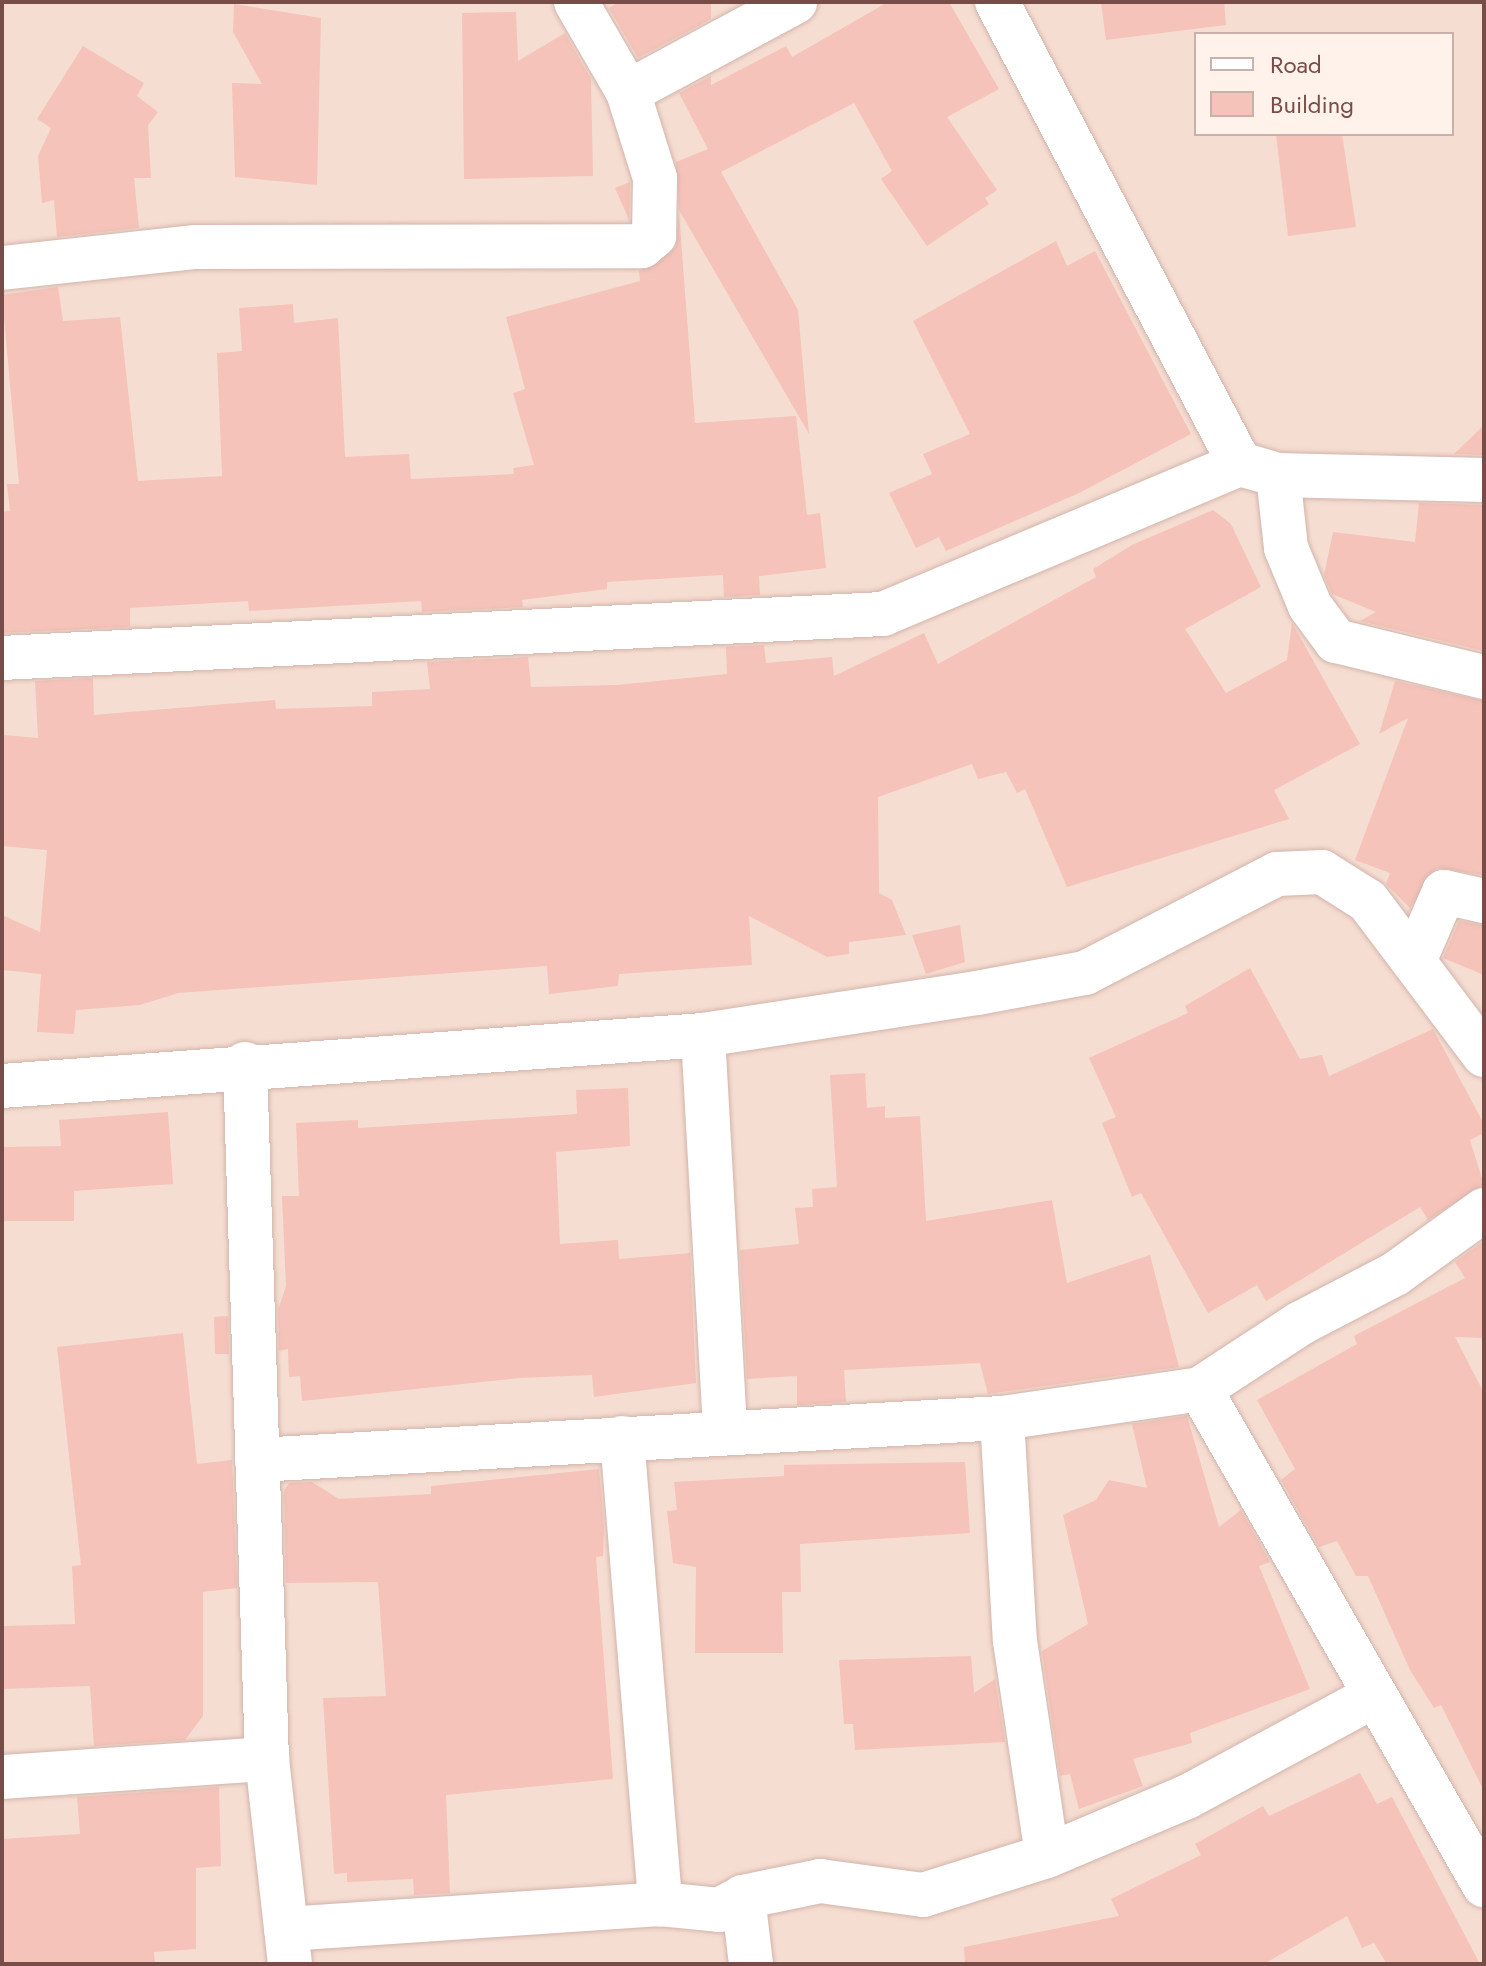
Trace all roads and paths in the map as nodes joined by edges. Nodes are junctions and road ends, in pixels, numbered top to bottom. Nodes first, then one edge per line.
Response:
1 (576, 2) edge
2 (795, 2) edge
3 (997, 2) edge
4 (628, 92) junction
5 (2, 268) edge
6 (1259, 469) junction
7 (1484, 480) edge
8 (2, 658) edge
9 (1484, 677) edge
10 (1484, 901) edge
11 (1415, 959) junction
12 (703, 1035) junction
13 (1484, 1055) edge
14 (245, 1064) junction
15 (2, 1086) edge
16 (1484, 1210) edge
17 (1200, 1389) junction
18 (1002, 1418) junction
19 (725, 1431) junction
20 (622, 1438) junction
21 (257, 1460) junction
22 (1374, 1696) junction
23 (267, 1759) junction
24 (2, 1777) edge
25 (1047, 1856) junction
26 (1484, 1885) edge
27 (743, 1897) junction
28 (660, 1904) junction
29 (288, 1946) edge
30 (751, 1964) edge

1 - 4 street
2 - 4 street
3 - 6 street
4 - 5 street
6 - 7 street
6 - 8 street
6 - 9 street
10 - 11 street
11 - 12 street
11 - 13 street
12 - 14 street
12 - 19 street
14 - 15 street
14 - 21 street
16 - 17 street
17 - 18 street
17 - 22 street
18 - 19 street
18 - 25 street
19 - 20 street
20 - 21 street
20 - 28 street
21 - 23 street
22 - 25 street
22 - 26 street
23 - 24 street
23 - 29 street
25 - 27 street
27 - 28 street
27 - 30 street
28 - 29 street

